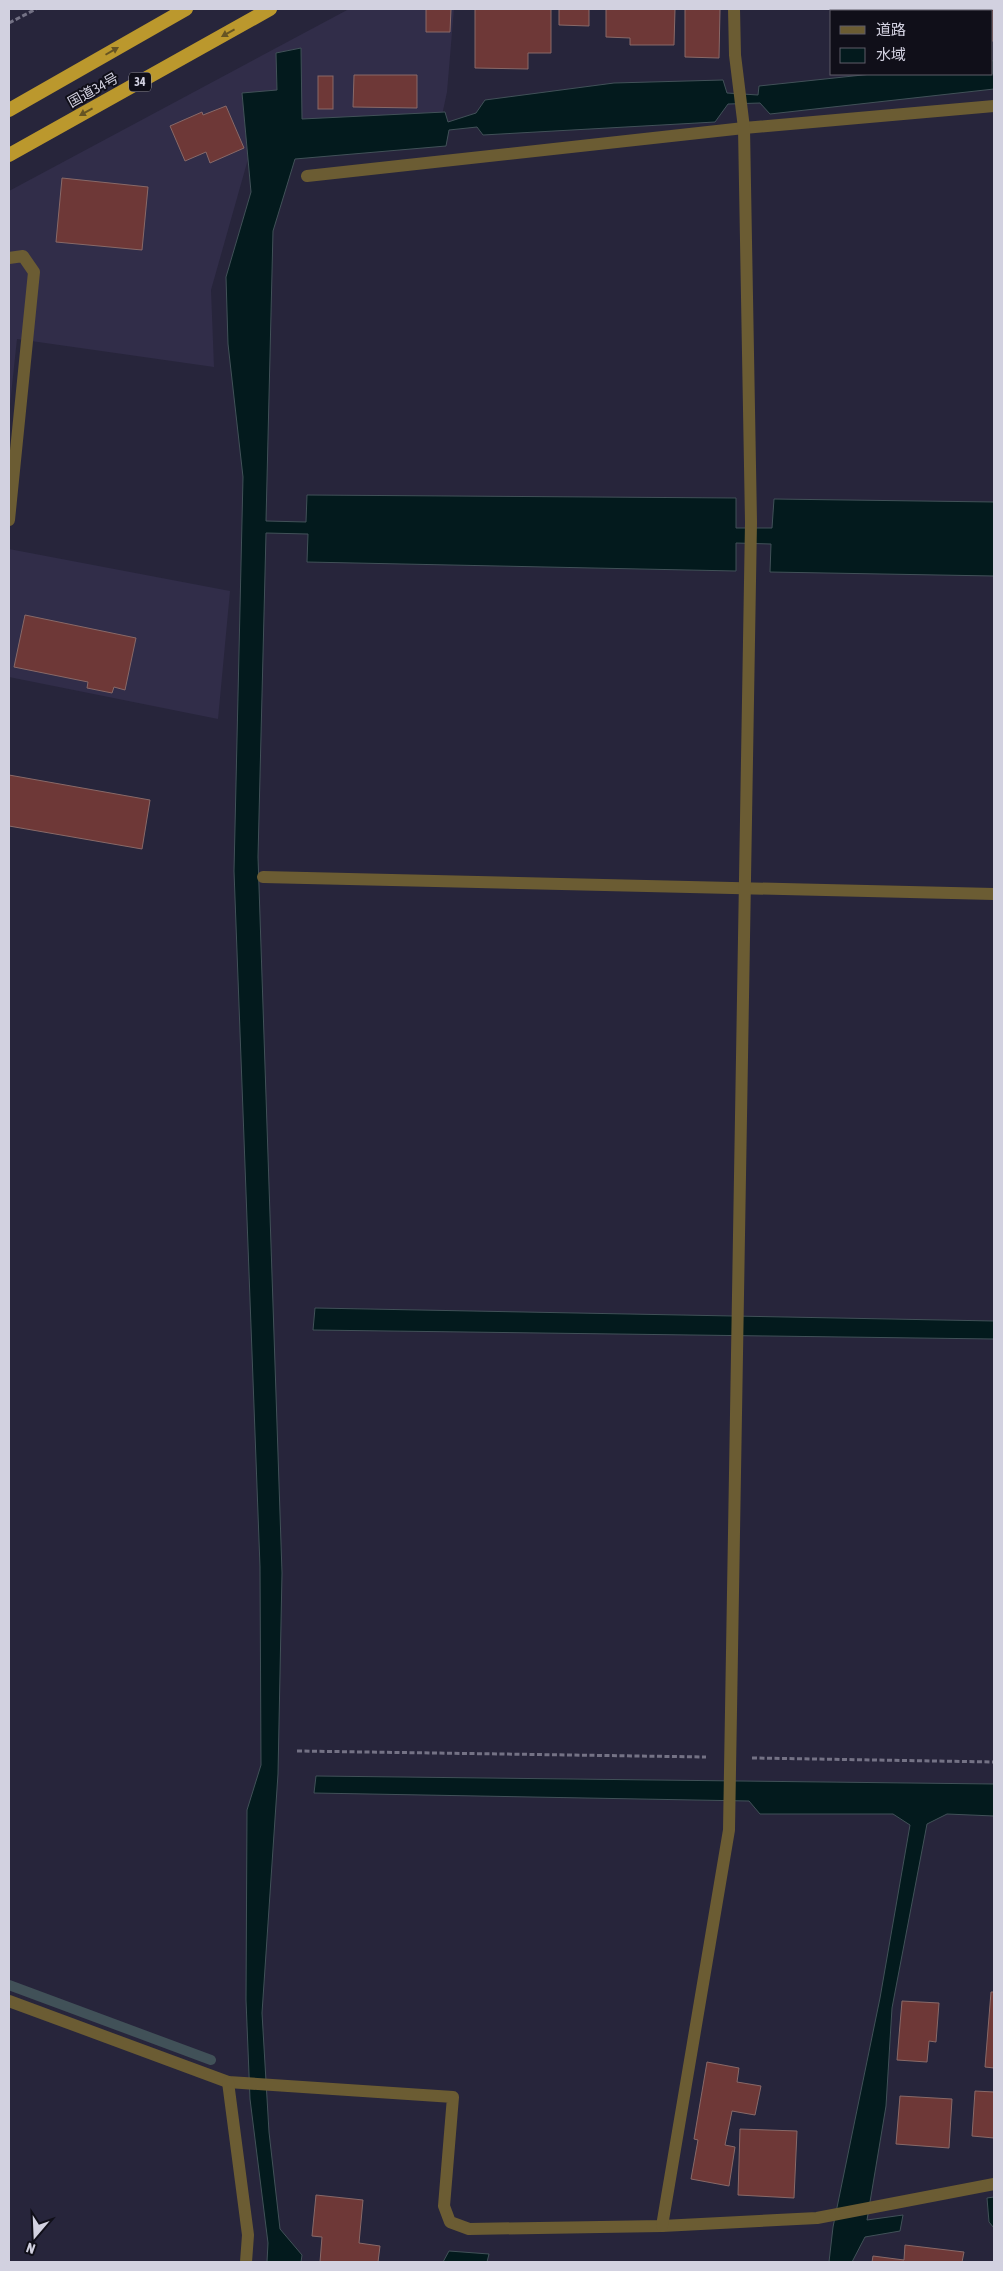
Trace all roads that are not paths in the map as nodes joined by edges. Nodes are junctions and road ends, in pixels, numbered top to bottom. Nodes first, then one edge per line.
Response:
1 (186, 9) edge
2 (270, 9) edge
3 (734, 9) edge
4 (994, 106) edge
5 (9, 110) edge
6 (744, 128) junction
7 (9, 155) edge
8 (307, 176) dead end
9 (9, 258) edge
10 (9, 520) edge
11 (262, 877) dead end
12 (745, 889) junction
13 (994, 894) edge
14 (9, 2001) edge
15 (228, 2082) junction
16 (994, 2184) edge
17 (662, 2226) junction
18 (246, 2262) edge

5 -> 1 highway, 国道34号
2 -> 7 highway, 国道34号 / 34
3 - 6 street
4 - 6 street
6 - 8 street
6 - 12 street
9 - 10 street
11 - 12 street
12 - 13 street
12 - 17 street
14 - 15 street
15 - 17 street
15 - 18 street
16 - 17 street

